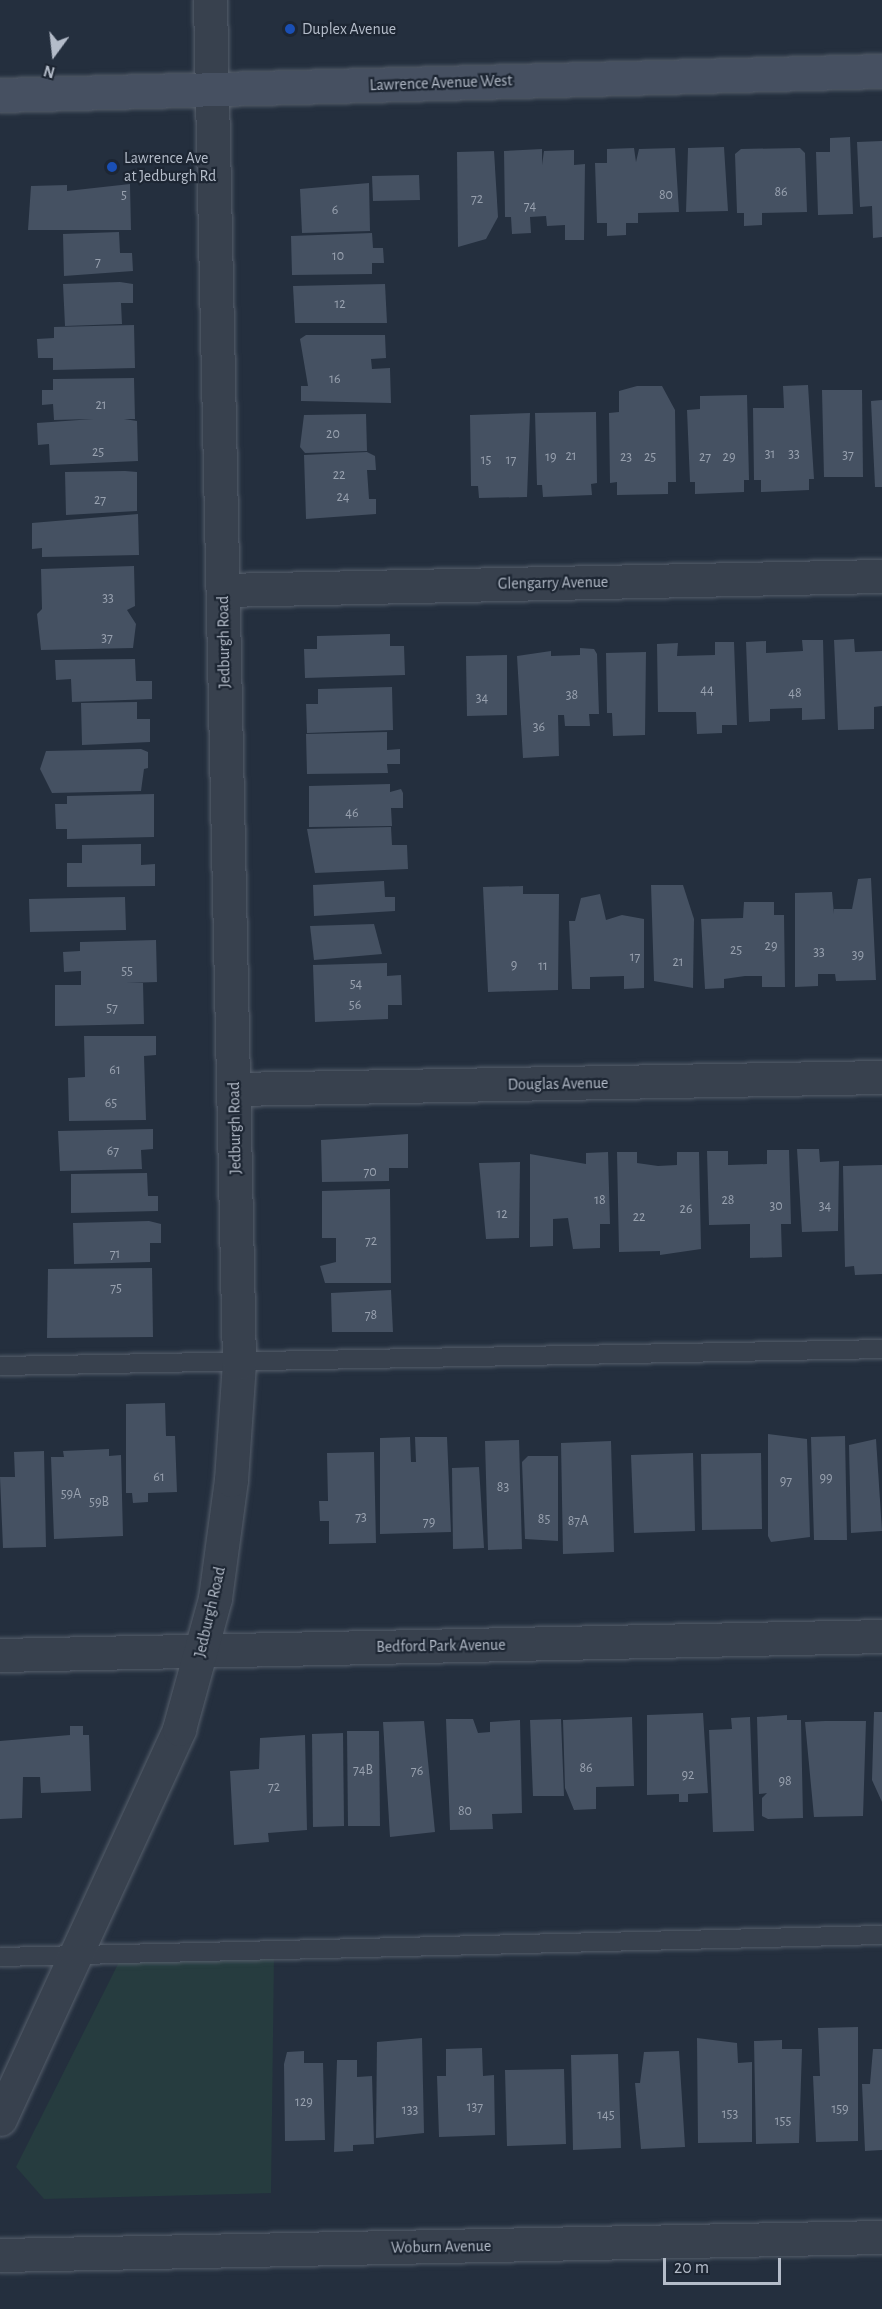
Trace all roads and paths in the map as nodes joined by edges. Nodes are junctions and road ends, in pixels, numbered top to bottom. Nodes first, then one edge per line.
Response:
1 (210, 0) edge
2 (882, 71) edge
3 (212, 92) junction
4 (0, 95) edge
5 (882, 576) edge
6 (223, 590) junction
7 (882, 1077) edge
8 (234, 1089) junction
9 (882, 1349) edge
10 (239, 1362) junction
11 (0, 1366) edge
12 (882, 1636) edge
13 (202, 1650) junction
14 (0, 1655) edge
15 (882, 1935) edge
16 (80, 1954) junction
17 (0, 1958) edge
18 (0, 2119) edge
19 (882, 2237) edge
20 (0, 2255) edge

1 - 3 street
2 - 3 main road, Lawrence Avenue West
3 - 4 main road, Lawrence Avenue West
3 - 6 street, Jedburgh Road
5 - 6 street, Glengarry Avenue
6 - 8 street, Jedburgh Road
7 - 8 street, Douglas Avenue
8 - 10 street, Jedburgh Road
9 - 10 lane
10 - 11 lane
10 - 13 street, Jedburgh Road
12 - 13 street, Bedford Park Avenue
13 - 14 street, Bedford Park Avenue
13 - 16 street, Jedburgh Road
15 - 16 lane
16 - 17 lane
16 - 18 street, Jedburgh Road
19 - 20 street, Woburn Avenue

